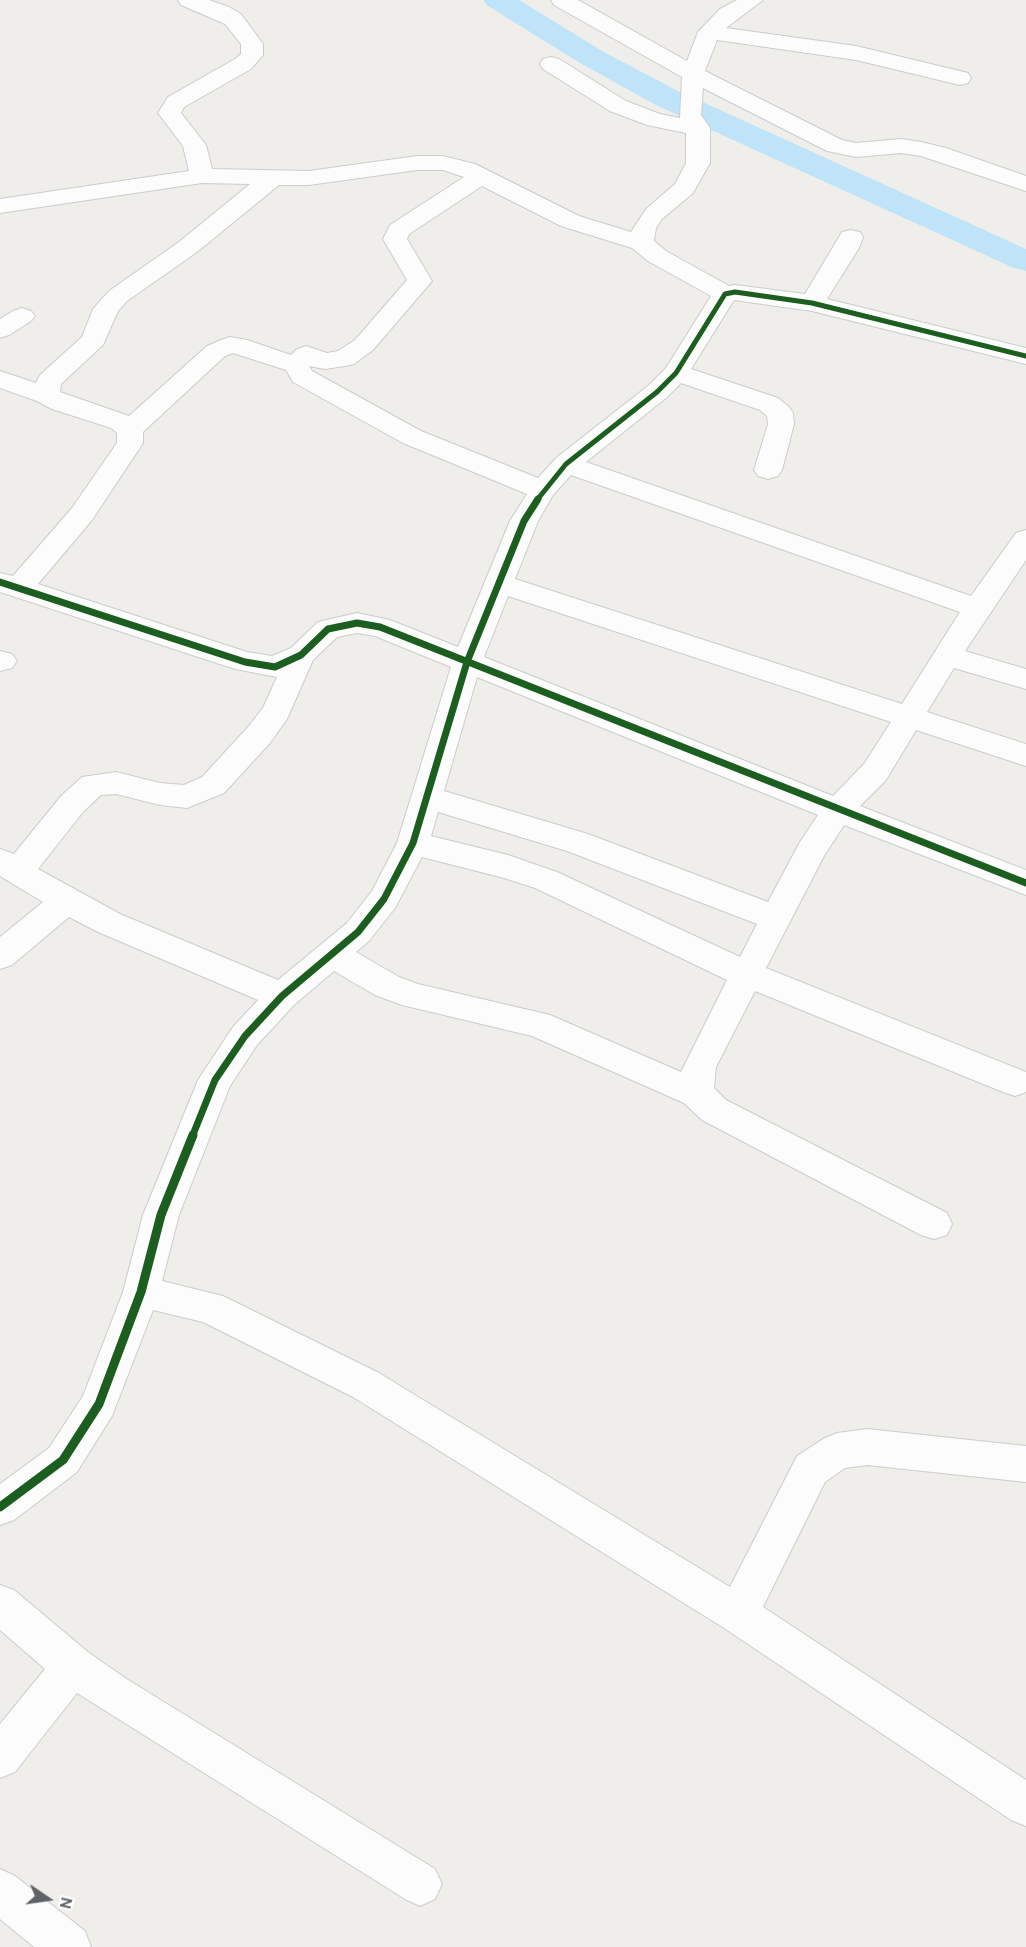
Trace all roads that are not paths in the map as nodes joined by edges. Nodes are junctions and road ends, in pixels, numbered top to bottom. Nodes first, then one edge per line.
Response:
1 (189, 0) edge
2 (562, 0) edge
3 (752, 0) edge
4 (709, 32) junction
5 (551, 64) dead end
6 (960, 78) dead end
7 (693, 79) junction
8 (694, 121) junction
9 (202, 176) junction
10 (481, 176) junction
11 (272, 177) junction
12 (1026, 184) edge
13 (0, 207) edge
14 (851, 237) dead end
15 (641, 243) junction
16 (725, 294) junction
17 (812, 303) junction
18 (22, 316) dead end
19 (0, 330) edge
20 (1026, 356) edge
21 (296, 364) junction
22 (676, 373) junction
23 (0, 379) edge
24 (46, 395) junction
25 (130, 430) junction
26 (566, 464) junction
27 (768, 470) dead end
28 (543, 490) junction
29 (1026, 540) edge
30 (498, 583) junction
31 (10, 585) edge
32 (977, 608) junction
33 (301, 655) junction
34 (946, 656) junction
35 (467, 662) junction
36 (1026, 679) edge
37 (910, 716) junction
38 (1026, 755) edge
39 (426, 797) junction
40 (838, 810) junction
41 (413, 843) junction
42 (9, 866) edge
43 (1026, 883) edge
44 (66, 901) junction
45 (775, 918) junction
46 (333, 954) junction
47 (0, 956) edge
48 (746, 974) junction
49 (282, 996) junction
50 (1015, 1082) dead end
51 (696, 1093) junction
52 (934, 1224) dead end
53 (141, 1292) junction
54 (1026, 1464) edge
55 (0, 1507) edge
56 (0, 1604) edge
57 (738, 1614) junction
58 (74, 1666) junction
59 (0, 1757) edge
60 (1026, 1805) edge
61 (420, 1884) dead end
62 (0, 1891) edge
63 (69, 1947) edge

1 - 9 street
2 - 7 street
3 - 4 street
4 - 6 street
4 - 7 street
5 - 8 street
7 - 8 street
7 - 12 street
8 - 15 street
9 - 11 street
9 - 13 street
10 - 11 street
10 - 15 street
10 - 21 street
11 - 24 street
14 - 17 street
15 - 16 street
16 - 17 street
16 - 22 street
17 - 20 street
18 - 19 street
21 - 25 street
21 - 28 street
22 - 26 street
22 - 27 street
23 - 24 street
24 - 25 street
25 - 31 street
26 - 28 street
26 - 32 street
28 - 30 street
29 - 32 street
30 - 35 street
30 - 37 street
31 - 33 street
32 - 34 street
33 - 35 street
33 - 42 street
34 - 36 street
34 - 37 street
35 - 39 street
35 - 40 street
37 - 38 street
37 - 40 street
39 - 41 street
39 - 45 street
40 - 43 street
40 - 45 street
41 - 46 street
41 - 48 street
42 - 44 street
44 - 47 street
44 - 49 street
45 - 48 street
46 - 49 street
46 - 51 street
48 - 50 street
48 - 51 street
49 - 53 street
51 - 52 street
53 - 55 street
53 - 57 street
54 - 57 street
56 - 58 street
57 - 60 street
58 - 59 street
58 - 61 street
62 - 63 street

